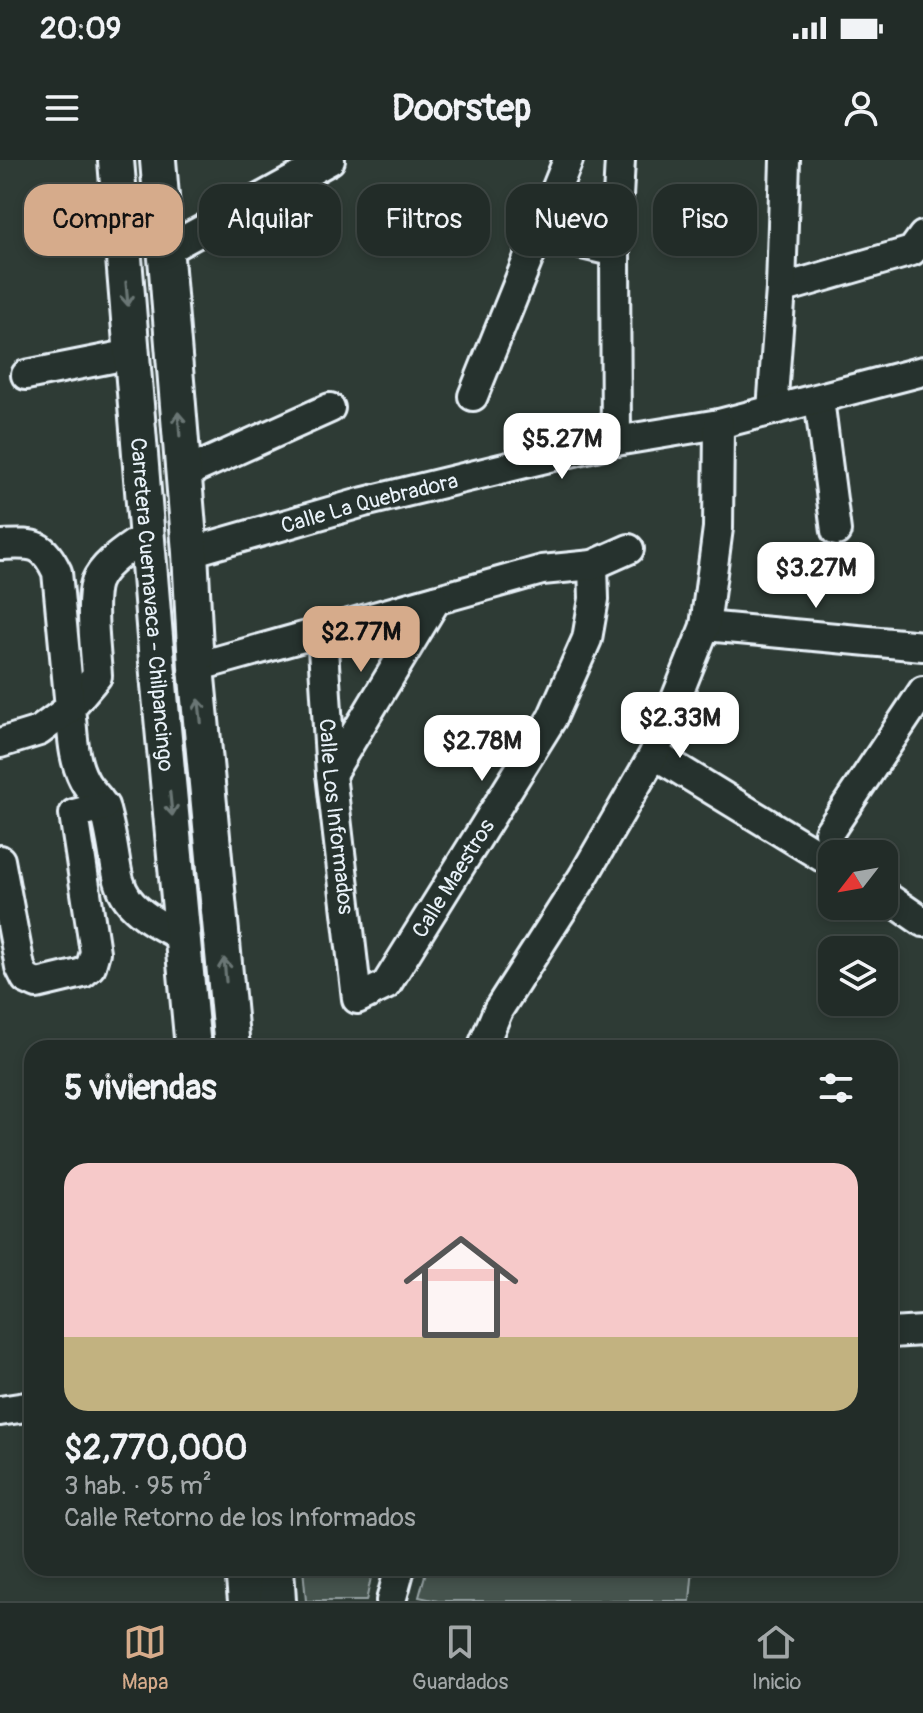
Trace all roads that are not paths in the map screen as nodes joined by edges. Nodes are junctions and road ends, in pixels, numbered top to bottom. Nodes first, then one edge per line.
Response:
1 (116, 160) edge
2 (158, 160) edge
3 (330, 160) edge
4 (568, 160) edge
5 (620, 160) edge
6 (785, 160) edge
7 (160, 184) edge
8 (559, 184) edge
9 (619, 184) edge
10 (923, 236) edge
11 (183, 241) edge
12 (166, 256) edge
13 (531, 256) edge
14 (615, 256) edge
15 (781, 289) junction
16 (132, 354) junction
17 (923, 371) edge
18 (26, 375) dead end
19 (473, 396) dead end
20 (819, 399) junction
21 (330, 408) dead end
22 (772, 410) junction
23 (719, 424) junction
24 (616, 441) junction
25 (183, 474) junction
26 (836, 531) dead end
27 (147, 535) junction
28 (0, 545) edge
29 (629, 549) dead end
30 (190, 552) junction
31 (593, 565) junction
32 (436, 600) junction
33 (705, 626) junction
34 (322, 633) junction
35 (923, 646) edge
36 (196, 667) junction
37 (923, 691) edge
38 (70, 708) junction
39 (0, 743) edge
40 (654, 754) junction
41 (331, 774) junction
42 (104, 806) junction
43 (829, 832) dead end
44 (818, 854) edge
45 (0, 860) edge
46 (898, 905) edge
47 (923, 922) edge
48 (183, 937) junction
49 (357, 999) joint
50 (192, 1040) edge
51 (231, 1040) edge
52 (485, 1040) edge
53 (898, 1331) edge
54 (923, 1331) edge
55 (24, 1407) edge
56 (0, 1411) edge
57 (252, 1576) edge
58 (398, 1576) edge
59 (272, 1594) edge
60 (391, 1601) edge

1 -> 16 main road, Carretera Cuernavaca - Chilpancingo
2 - 7 main road, Carretera Cuernavaca - Chilpancingo
3 - 11 street
4 - 8 street
5 - 9 street
6 - 15 street
10 - 15 street
25 -> 12 main road, Carretera Cuernavaca - Chilpancingo
13 - 19 street
14 - 24 street
15 - 22 street
16 - 18 street
16 - 27 main road, Carretera Cuernavaca - Chilpancingo
17 - 20 street, Calle La Quebradora
20 - 22 street, Calle La Quebradora
20 - 26 street
21 - 25 street
22 - 23 street, Calle La Quebradora
23 - 24 street, Calle La Quebradora
23 - 33 street
24 - 30 street, Calle La Quebradora
25 - 30 main road, Carretera Cuernavaca - Chilpancingo
27 - 38 street
27 -> 48 main road, Carretera Cuernavaca - Chilpancingo
28 - 38 street
29 - 31 street
30 - 36 main road, Carretera Cuernavaca - Chilpancingo
31 - 32 street
31 - 49 street, Calle Maestros
32 - 34 street
32 - 41 street
33 - 35 street
33 - 40 street
34 - 36 street
34 - 41 street, Calle Los Informados
51 -> 36 main road, Carretera Cuernavaca - Chilpancingo
37 - 43 street
38 - 39 street
38 - 42 street
40 - 44 street
40 - 52 street
41 - 49 street, Calle Los Informados
42 - 45 street
42 - 48 street
46 - 47 street
48 - 50 main road, Carretera Cuernavaca - Chilpancingo
53 - 54 street
55 - 56 street
57 - 59 main road
58 - 60 street

